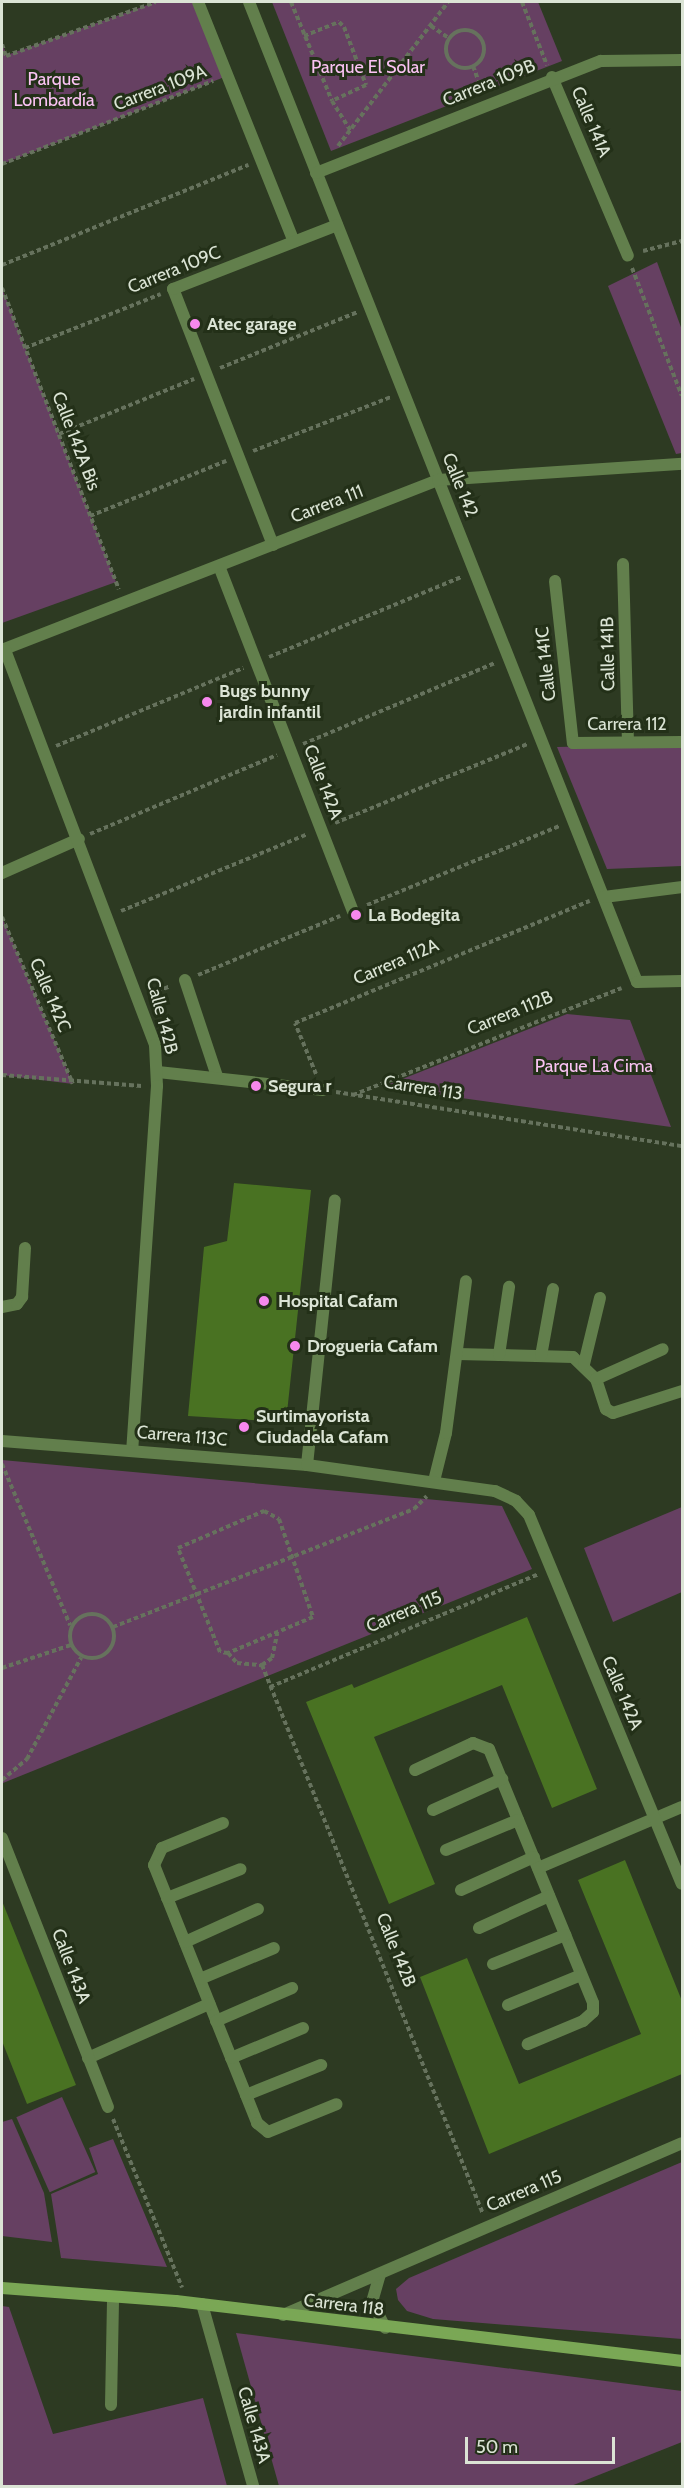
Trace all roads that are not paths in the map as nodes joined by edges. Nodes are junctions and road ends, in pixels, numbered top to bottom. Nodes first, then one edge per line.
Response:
1 (198, 2) edge
2 (249, 2) edge
3 (682, 60) edge
4 (552, 77) junction
5 (316, 172) junction
6 (337, 225) junction
7 (294, 242) junction
8 (628, 256) road end
9 (682, 464) edge
10 (438, 480) junction
11 (273, 545) junction
12 (623, 564) dead end
13 (219, 566) junction
14 (555, 580) dead end
15 (3, 650) edge
16 (573, 742) joint
17 (628, 742) junction
18 (682, 742) edge
19 (79, 839) junction
20 (2, 873) edge
21 (682, 887) edge
22 (604, 897) junction
23 (354, 911) dead end
24 (185, 980) dead end
25 (682, 981) edge
26 (158, 1072) junction
27 (217, 1076) junction
28 (323, 1090) road end
29 (335, 1200) dead end
30 (25, 1248) dead end
31 (466, 1281) dead end
32 (509, 1287) dead end
33 (553, 1289) dead end
34 (600, 1298) dead end
35 (2, 1307) edge
36 (663, 1349) dead end
37 (458, 1354) junction
38 (499, 1355) junction
39 (542, 1356) junction
40 (584, 1364) junction
41 (596, 1380) junction
42 (682, 1391) edge
43 (2, 1441) edge
44 (132, 1450) junction
45 (307, 1465) junction
46 (434, 1481) junction
47 (529, 1515) joint
48 (414, 1770) dead end
49 (502, 1779) junction
50 (682, 1807) edge
51 (434, 1810) dead end
52 (656, 1818) junction
53 (518, 1820) junction
54 (224, 1823) dead end
55 (2, 1838) edge
56 (446, 1850) dead end
57 (536, 1863) junction
58 (241, 1869) dead end
59 (682, 1884) edge
60 (461, 1890) dead end
61 (549, 1896) junction
62 (167, 1898) junction
63 (258, 1909) dead end
64 (479, 1928) dead end
65 (565, 1935) junction
66 (185, 1942) junction
67 (274, 1948) dead end
68 (493, 1964) dead end
69 (581, 1975) junction
70 (200, 1979) junction
71 (292, 1988) dead end
72 (209, 2004) junction
73 (508, 2005) dead end
74 (216, 2021) junction
75 (303, 2028) dead end
76 (528, 2044) dead end
77 (88, 2058) junction
78 (231, 2058) junction
79 (321, 2065) dead end
80 (246, 2094) junction
81 (337, 2104) dead end
82 (108, 2108) road end
83 (682, 2143) edge
84 (380, 2274) junction
85 (2, 2288) edge
86 (113, 2297) junction
87 (195, 2303) junction
88 (283, 2315) junction
89 (385, 2328) junction
90 (682, 2361) edge
91 (111, 2405) dead end
92 (253, 2487) edge

1 - 7 street
2 - 5 street, Calle 142
3 - 4 street, Carrera 109B
4 - 5 street, Carrera 109B
4 - 8 street, Calle 141A
5 - 6 street, Calle 142
6 - 7 street, Carrera 109C
6 - 10 street, Calle 142
7 - 11 street, Carrera 109C
9 - 10 street, Carrera 111
10 - 11 street, Carrera 111
10 - 22 street, Calle 142
11 - 13 street, Carrera 111
12 - 17 street, Calle 141B
13 - 15 street, Carrera 111
13 - 23 street, Calle 142A
14 - 16 street, Calle 141C
15 - 19 street, Calle 142B
16 - 17 street, Carrera 112
17 - 18 street, Carrera 112
19 - 20 street
19 - 26 street, Calle 142B
21 - 22 street
22 - 25 street, Calle 142
24 - 27 street
26 - 27 street
26 - 44 street, Calle 142B
27 - 28 street
29 - 45 street
30 - 35 street
31 - 37 street
32 - 38 street
33 - 39 street
34 - 40 street
36 - 41 street
37 - 38 street
37 - 46 street
38 - 39 street
39 - 40 street
40 - 41 street
41 - 42 street
43 - 44 street, Carrera 113C
44 - 45 street, Carrera 113C
45 - 46 street, Carrera 113C
46 - 47 street, Carrera 113C
47 - 52 street, Calle 142A
48 - 49 street
49 - 51 street
49 - 53 street
50 - 52 street
52 - 57 street
52 - 59 street, Calle 142A
53 - 56 street
53 - 57 street
54 - 62 street
55 - 77 street, Calle 143A
57 - 60 street
57 - 61 street
58 - 62 street
61 - 64 street
61 - 65 street
62 - 66 street
63 - 66 street
65 - 68 street
65 - 69 street
66 - 70 street
67 - 70 street
69 - 73 street
69 - 76 street
70 - 72 street
71 - 74 street
72 - 74 street
72 - 77 street
74 - 78 street
75 - 78 street
77 - 82 street, Calle 143A
78 - 80 street
79 - 80 street
80 - 81 street
83 - 84 street, Carrera 115
84 - 88 street, Carrera 115
84 - 89 street
85 - 86 main road, Carrera 118
86 - 87 main road, Carrera 118
86 - 91 street
87 - 88 main road, Carrera 118
87 - 92 street, Calle 143A
88 - 89 main road, Carrera 118
89 - 90 main road, Carrera 118

